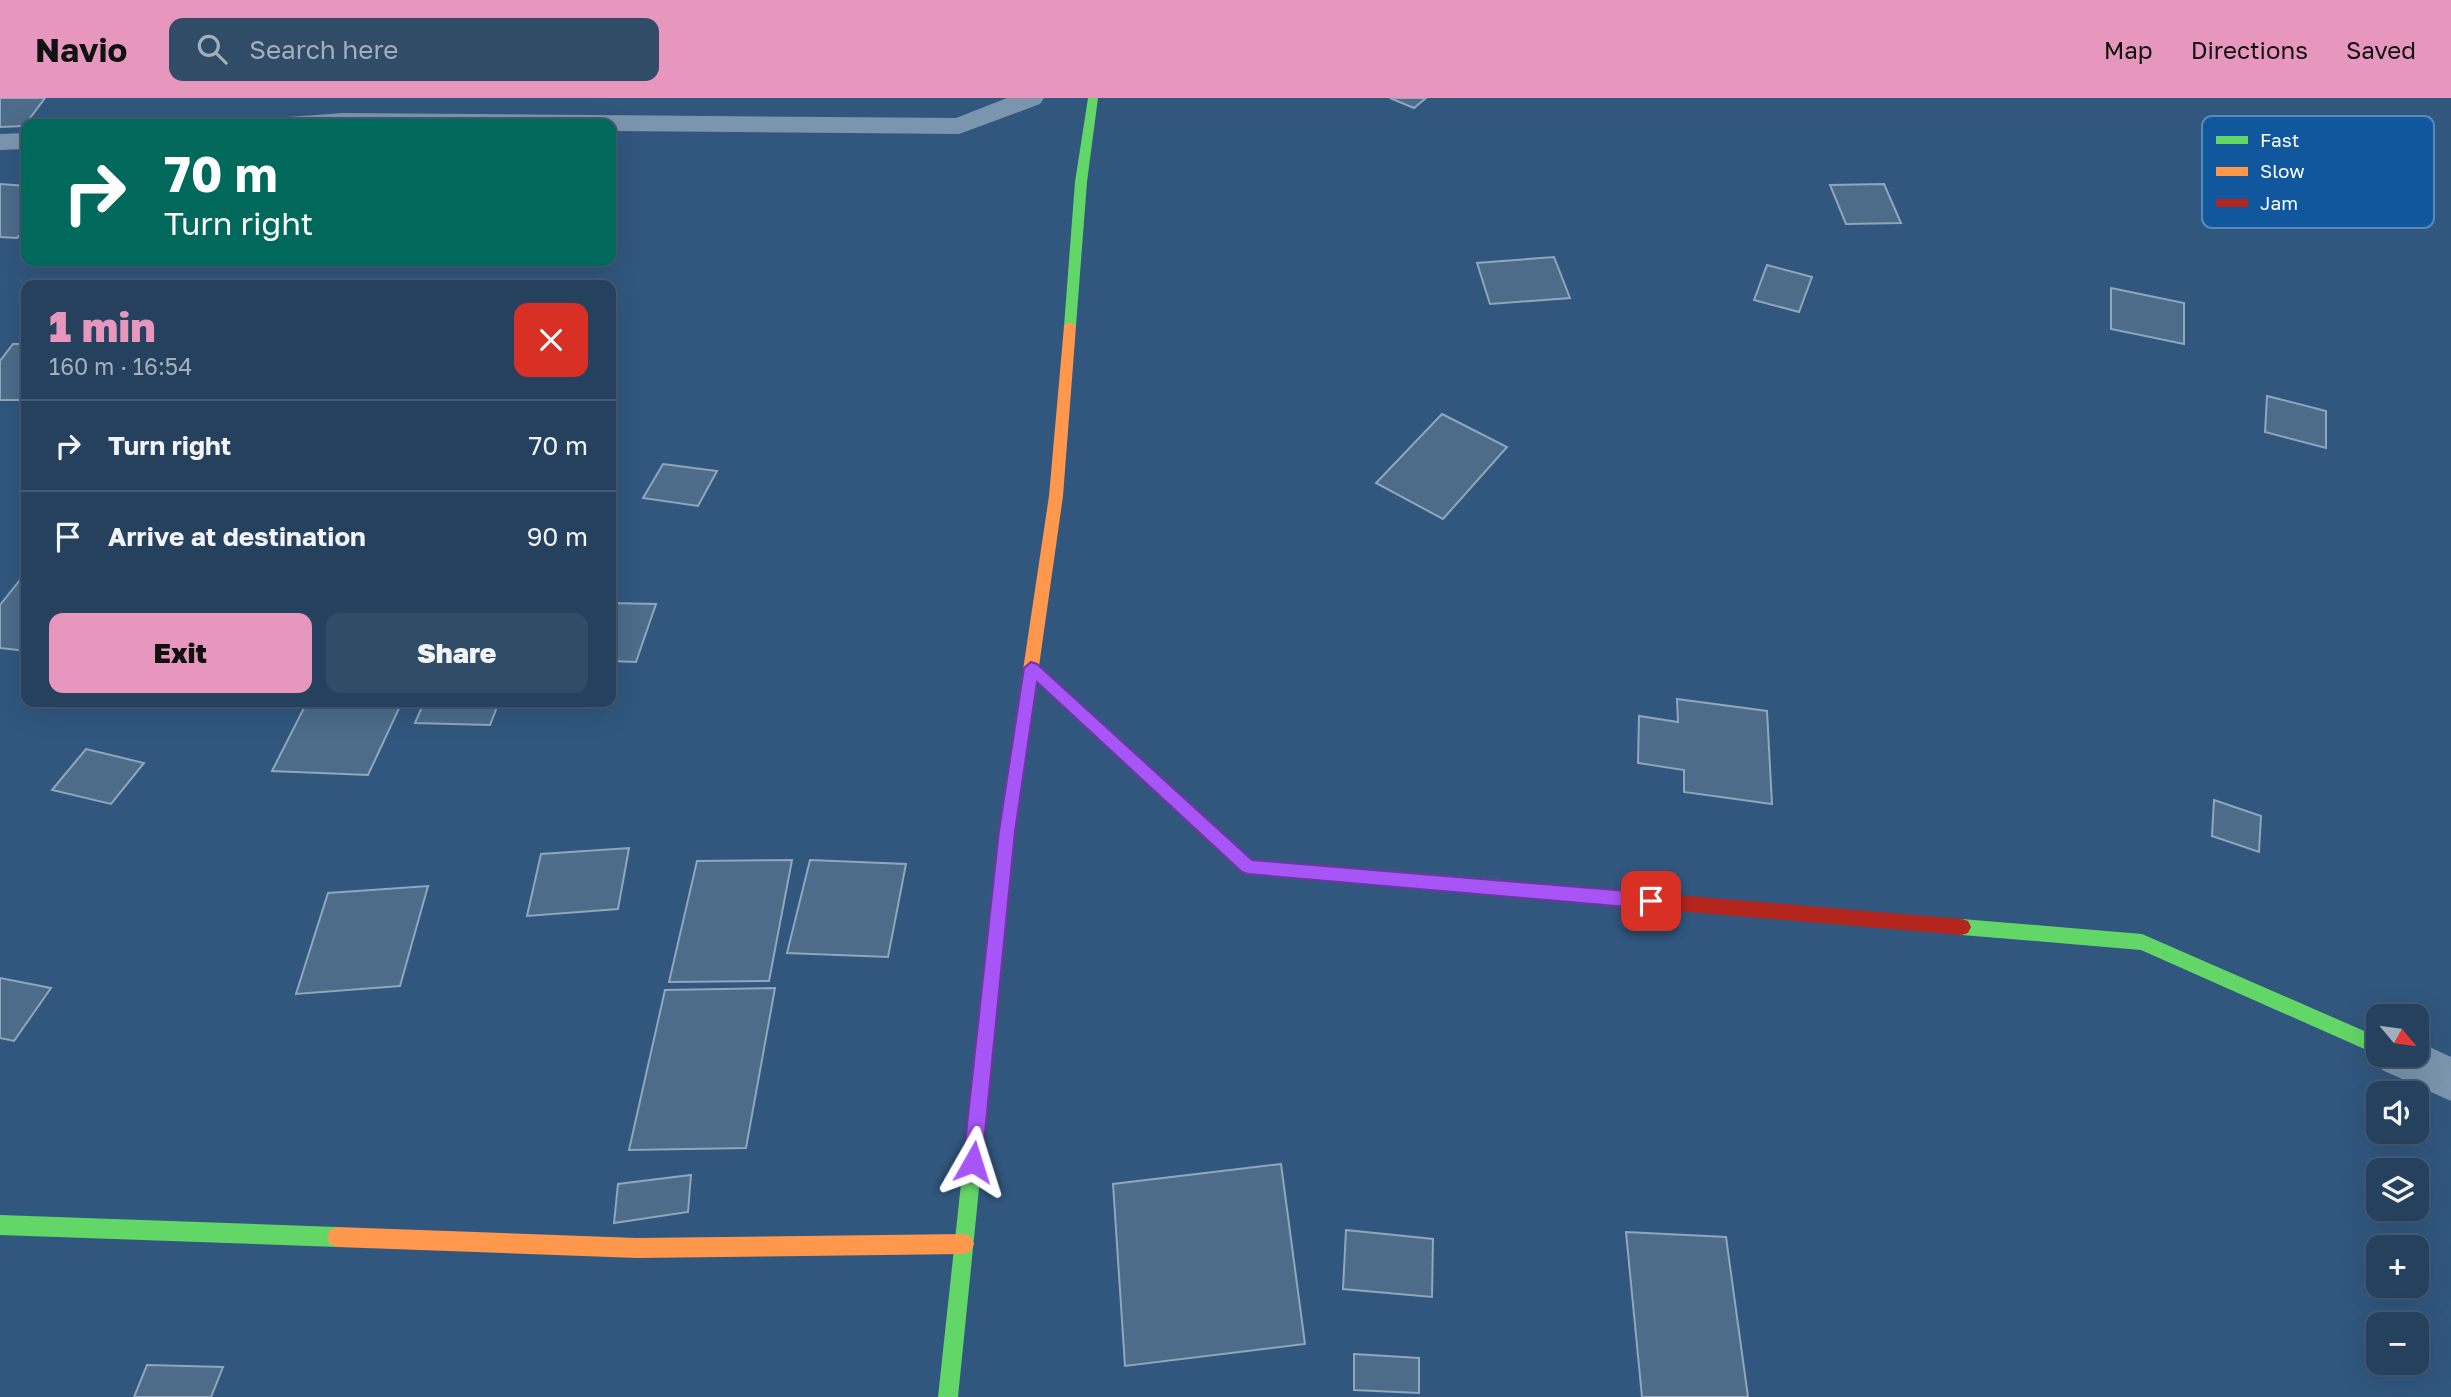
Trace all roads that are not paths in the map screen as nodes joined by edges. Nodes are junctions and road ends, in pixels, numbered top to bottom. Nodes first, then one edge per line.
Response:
1 (1031, 98) edge
2 (1093, 98) edge
3 (616, 123) edge
4 (21, 141) edge
5 (0, 142) edge
6 (1031, 668) junction
7 (2366, 1041) edge
8 (2427, 1068) edge
9 (2451, 1079) edge
10 (0, 1225) edge
11 (964, 1244) junction
12 (948, 1397) edge

1 - 3 street
2 - 6 street
4 - 5 street
6 - 7 street
6 - 11 street
8 - 9 street
10 - 11 street
11 - 12 street

